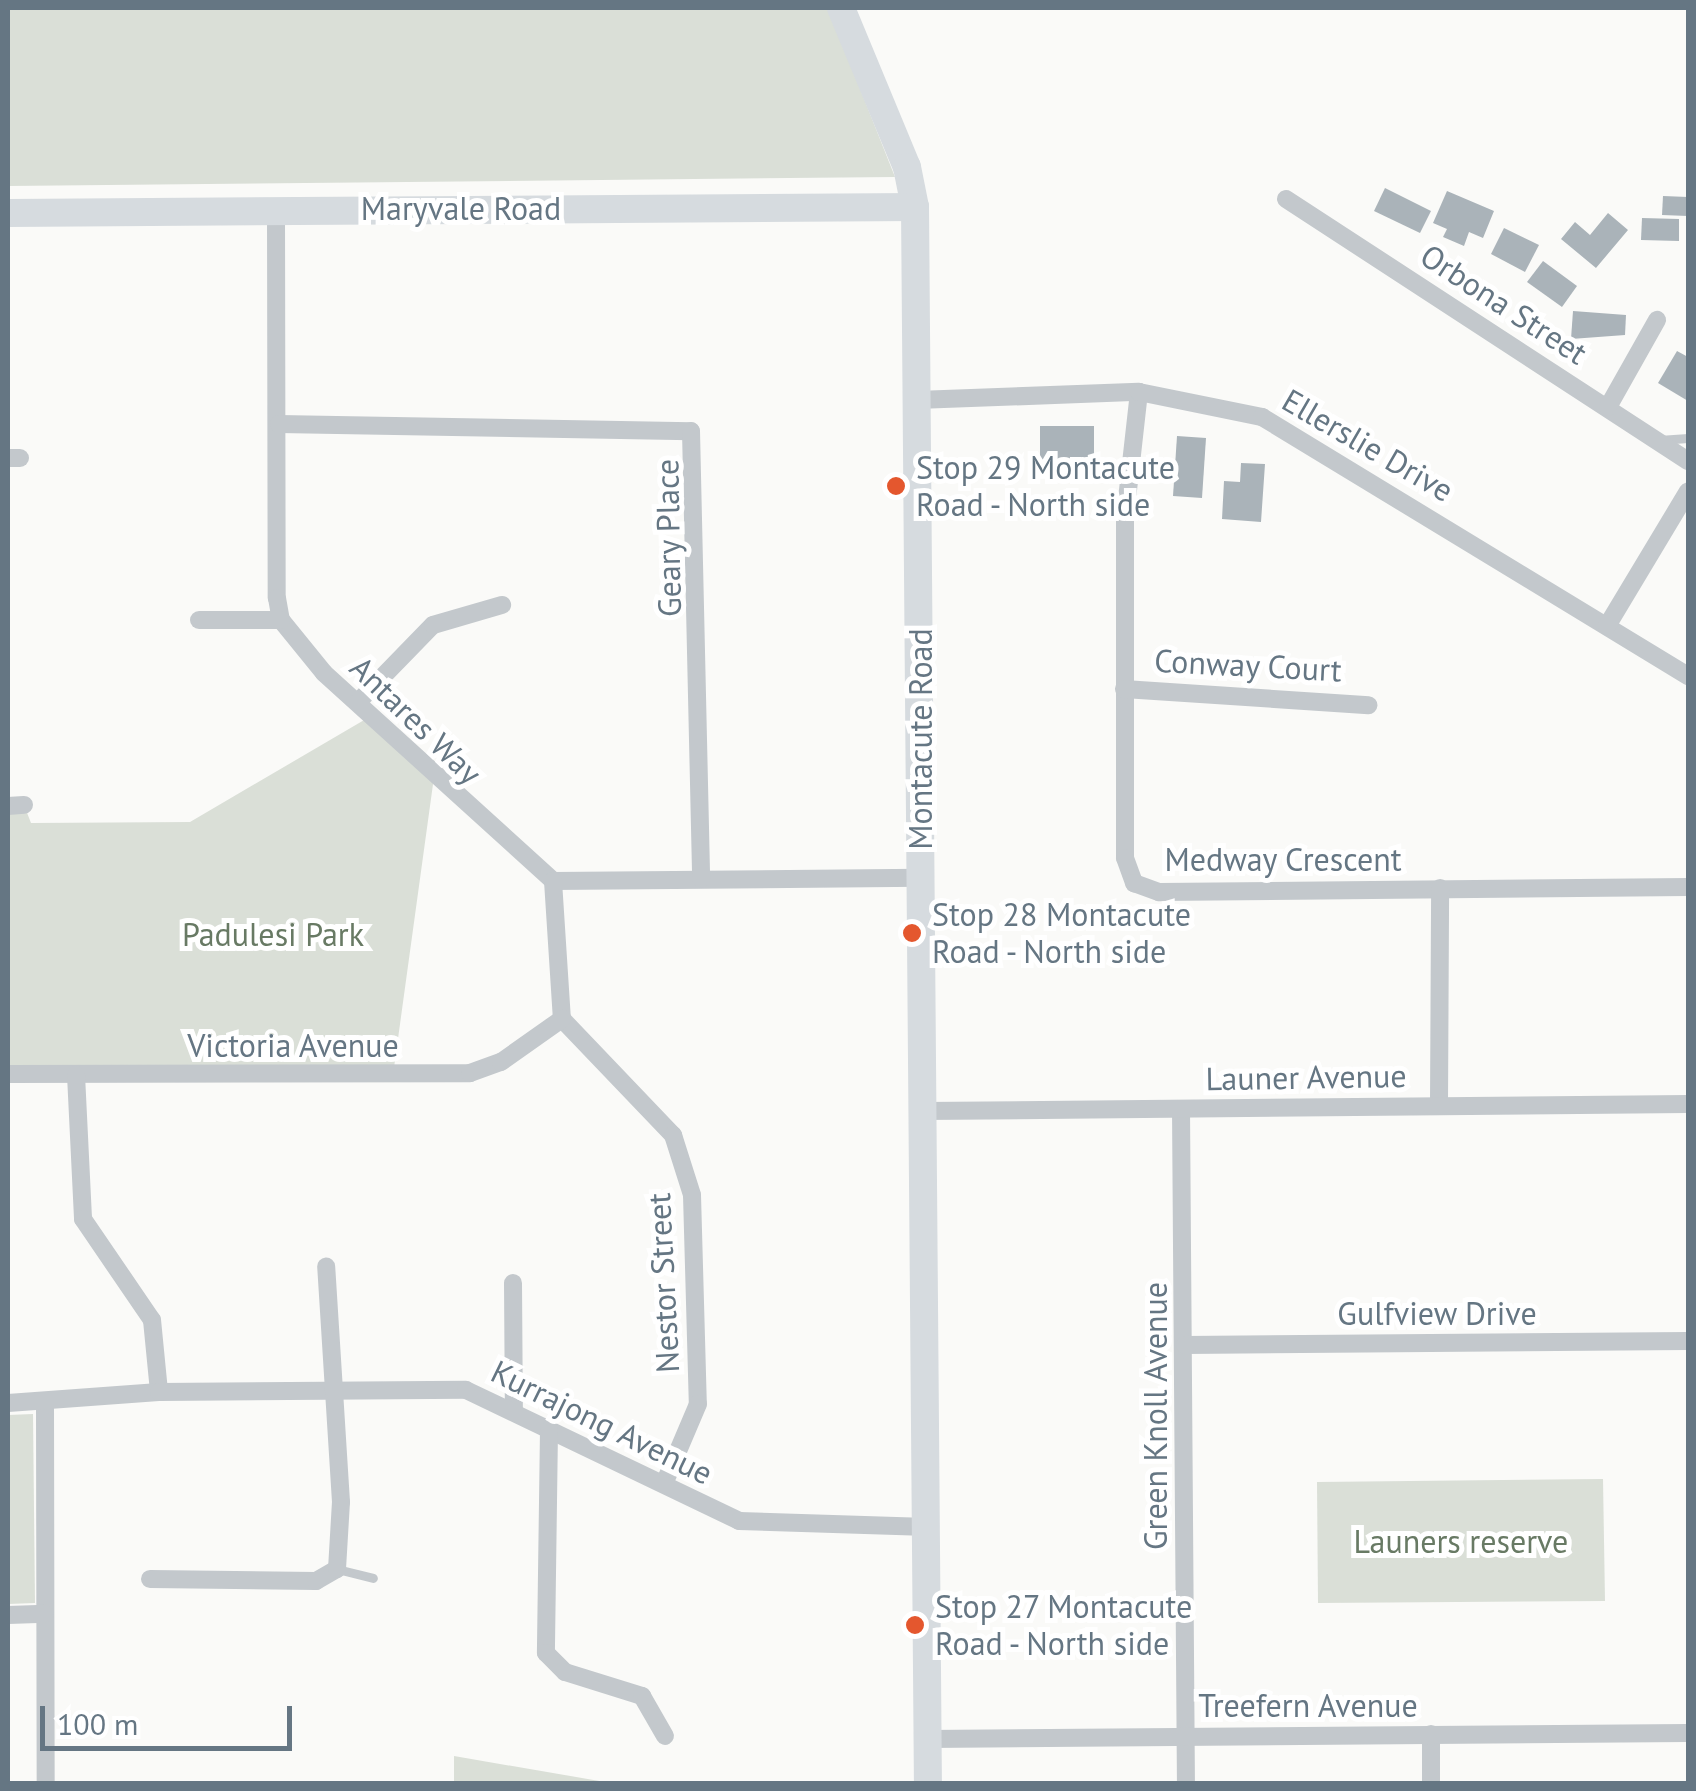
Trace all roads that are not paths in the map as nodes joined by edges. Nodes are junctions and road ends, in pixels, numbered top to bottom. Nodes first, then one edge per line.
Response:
1 (841, 8) edge
2 (1286, 199) dead end
3 (915, 207) junction
4 (276, 210) junction
5 (8, 212) edge
6 (1657, 320) dead end
7 (1139, 392) junction
8 (917, 400) junction
9 (1608, 408) junction
10 (279, 424) junction
11 (1688, 438) edge
12 (1657, 440) junction
13 (1688, 461) edge
14 (1688, 491) edge
15 (502, 605) dead end
16 (200, 620) dead end
17 (281, 620) junction
18 (1607, 626) junction
19 (1688, 676) edge
20 (1124, 689) junction
21 (358, 702) junction
22 (1368, 706) dead end
23 (921, 878) junction
24 (701, 879) junction
25 (554, 881) junction
26 (1688, 887) edge
27 (1440, 888) junction
28 (562, 1019) junction
29 (8, 1074) edge
30 (76, 1075) junction
31 (1439, 1104) junction
32 (1688, 1104) edge
33 (1181, 1109) junction
34 (924, 1111) junction
35 (326, 1266) dead end
36 (513, 1283) dead end
37 (1688, 1341) edge
38 (1185, 1345) junction
39 (159, 1392) junction
40 (335, 1393) junction
41 (45, 1402) junction
42 (8, 1403) edge
43 (514, 1411) junction
44 (549, 1430) junction
45 (664, 1484) junction
46 (928, 1527) junction
47 (337, 1569) junction
48 (373, 1578) dead end
49 (150, 1579) dead end
50 (8, 1614) edge
51 (45, 1614) junction
52 (1688, 1732) edge
53 (1431, 1734) junction
54 (666, 1736) dead end
55 (1186, 1736) junction
56 (928, 1739) junction
57 (46, 1784) edge
58 (928, 1784) edge
59 (1186, 1784) edge
60 (1431, 1784) edge

1 - 3 main road, Montacute Road
2 - 9 street, Orbona Street
3 - 4 main road, Maryvale Road
3 - 8 main road, Montacute Road
4 - 5 main road, Maryvale Road
4 - 10 street
6 - 9 street
7 - 8 street, Ellerslie Drive
7 - 18 street, Ellerslie Drive
7 - 20 street, Medway Crescent
8 - 23 main road, Montacute Road
9 - 12 street, Orbona Street
10 - 17 street
10 - 24 street, Geary Place
11 - 12 lane
12 - 13 street, Orbona Street
14 - 18 street
15 - 21 street
16 - 17 street
17 - 21 street, Antares Way
18 - 19 street, Ellerslie Drive
20 - 22 street, Conway Court
20 - 27 street, Medway Crescent
21 - 25 street, Antares Way
23 - 24 street
23 - 34 main road, Montacute Road
24 - 25 street
25 - 28 street
26 - 27 street, Medway Crescent
27 - 31 street
28 - 30 street, Victoria Avenue
28 - 45 street, Nestor Street
29 - 30 street, Victoria Avenue
30 - 39 street
31 - 32 street, Launer Avenue
31 - 33 street, Launer Avenue
33 - 34 street, Launer Avenue
33 - 38 street, Green Knoll Avenue
34 - 46 main road, Montacute Road
35 - 40 street
36 - 43 street
37 - 38 street, Gulfview Drive
38 - 55 street, Green Knoll Avenue
39 - 40 street, Kurrajong Avenue
39 - 41 street, Kurrajong Avenue
40 - 43 street, Kurrajong Avenue
40 - 47 street
41 - 42 street, Kurrajong Avenue
41 - 51 street
43 - 44 street, Kurrajong Avenue
44 - 45 street, Kurrajong Avenue
44 - 54 street
45 - 46 street, Kurrajong Avenue
46 - 56 main road, Montacute Road
47 - 48 lane
47 - 49 street
50 - 51 street
51 - 57 street
52 - 53 street, Treefern Avenue
53 - 55 street, Treefern Avenue
53 - 60 street
55 - 56 street, Treefern Avenue
55 - 59 street, Green Knoll Avenue
56 - 58 main road, Montacute Road

